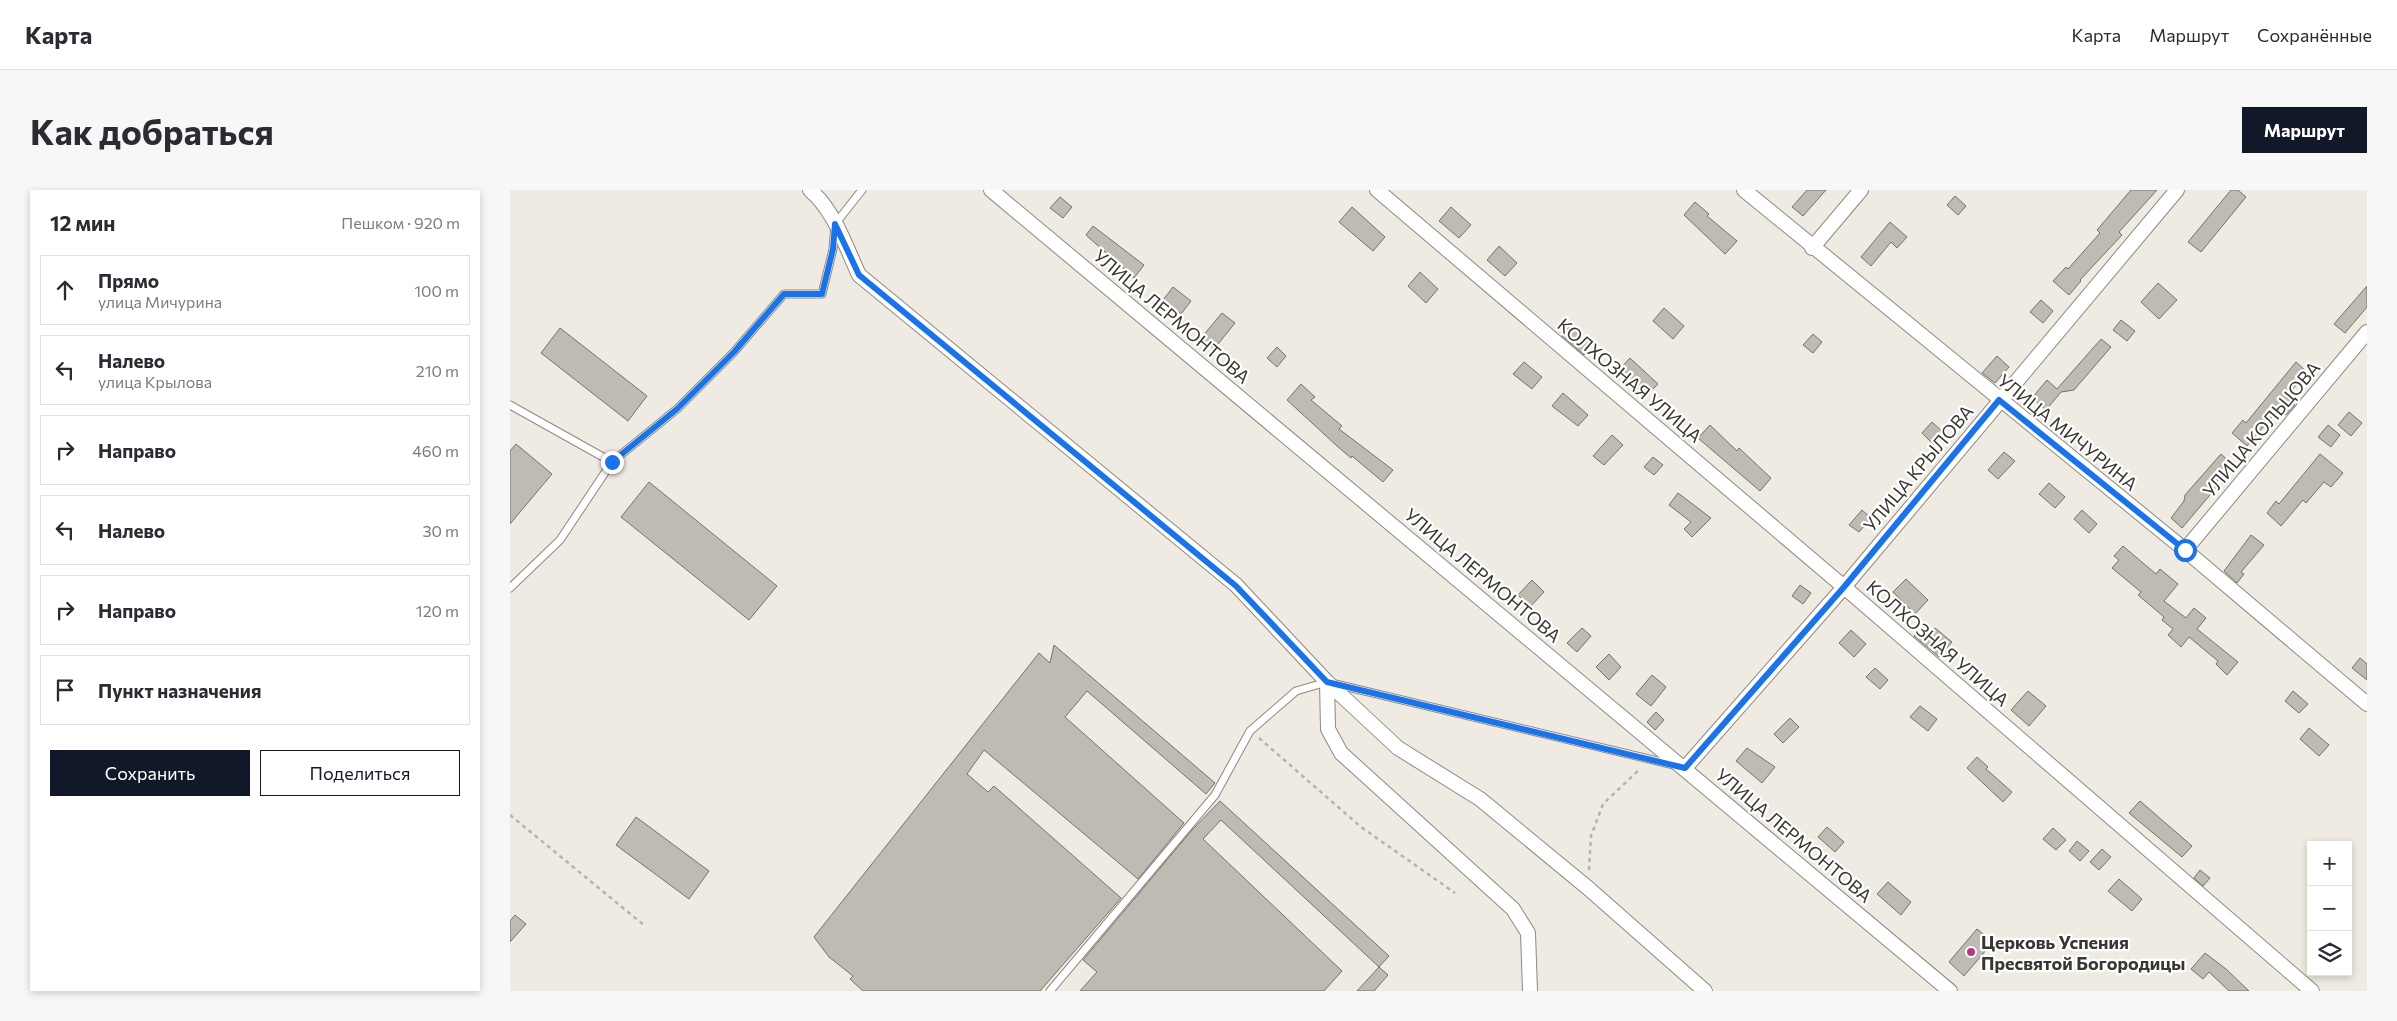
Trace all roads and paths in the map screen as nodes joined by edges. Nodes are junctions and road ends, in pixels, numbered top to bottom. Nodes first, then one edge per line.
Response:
1 (810, 190) edge
2 (862, 190) edge
3 (991, 190) edge
4 (1377, 190) edge
5 (1744, 190) edge
6 (1861, 190) edge
7 (2177, 190) edge
8 (835, 224) junction
9 (1812, 248) junction
10 (2367, 332) edge
11 (1999, 400) junction
12 (510, 405) edge
13 (612, 462) junction
14 (2185, 550) junction
15 (1844, 587) junction
16 (510, 588) edge
17 (1327, 682) junction
18 (2367, 704) edge
19 (1250, 731) junction
20 (1650, 759) junction
21 (1685, 768) junction
22 (510, 815) edge
23 (1588, 888) junction
24 (1455, 893) dead end
25 (645, 926) dead end
26 (1050, 991) edge
27 (1530, 991) edge
28 (1705, 991) edge
29 (1950, 991) edge
30 (2312, 991) edge

1 - 8 street
2 - 8 lane
3 - 21 street, УЛИЦА ЛЕРМОНТОВА
4 - 15 street, КОЛХОЗНАЯ УЛИЦА
5 - 9 street, УЛИЦА МИЧУРИНА
6 - 9 street
7 - 11 street, УЛИЦА КРЫЛОВА
8 - 13 lane
8 - 17 street
9 - 11 street, УЛИЦА МИЧУРИНА
10 - 14 street, УЛИЦА КОЛЬЦОВА
11 - 14 street, УЛИЦА МИЧУРИНА
11 - 15 street, УЛИЦА КРЫЛОВА
12 - 13 lane
13 - 16 lane
14 - 18 street, УЛИЦА МИЧУРИНА
15 - 21 street, УЛИЦА КРЫЛОВА
15 - 30 street, КОЛХОЗНАЯ УЛИЦА
17 - 19 lane
17 - 20 lane
17 - 23 street
17 - 27 street
19 - 24 path
19 - 26 lane
20 - 21 lane
20 - 23 path
21 - 29 street, УЛИЦА ЛЕРМОНТОВА
22 - 25 path
23 - 28 street

